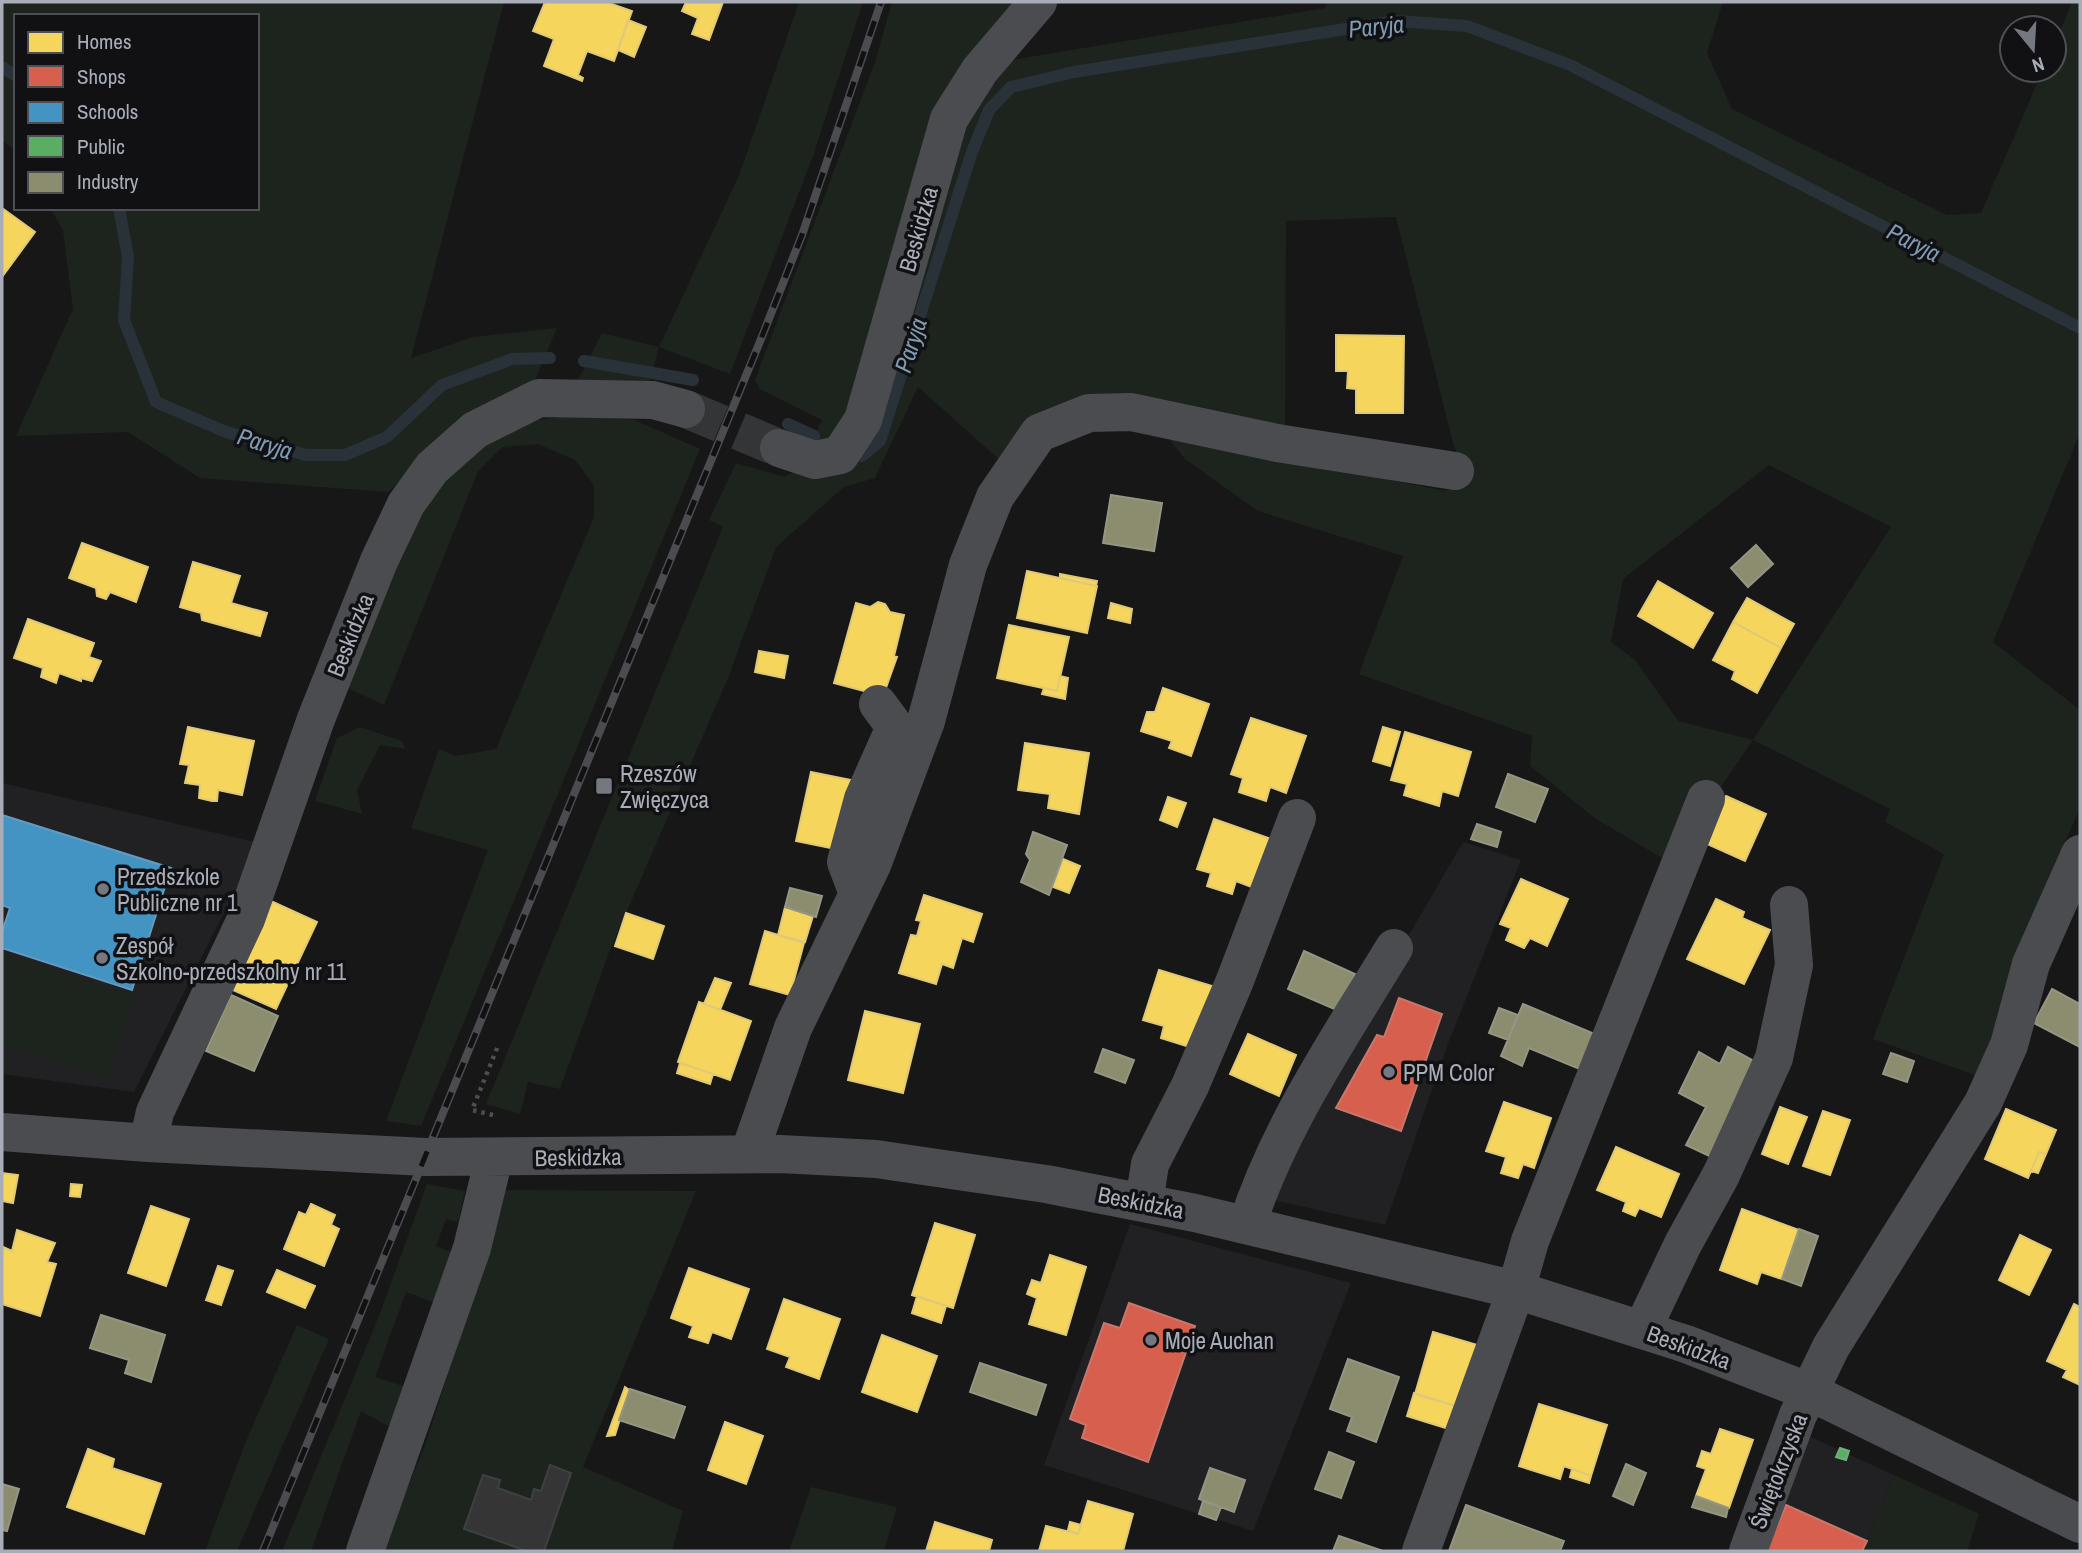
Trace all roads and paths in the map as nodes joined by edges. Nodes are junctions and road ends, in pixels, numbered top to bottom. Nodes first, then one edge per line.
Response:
1 (1038, 2) edge
2 (686, 410) tunnel mouth
3 (779, 448) tunnel mouth
4 (1455, 471) dead end
5 (878, 704) dead end
6 (1706, 799) dead end
7 (1297, 818) dead end
8 (2080, 854) edge
9 (858, 894) junction
10 (1789, 905) dead end
11 (1394, 948) dead end
12 (498, 1046) dead end
13 (498, 1117) dead end
14 (2, 1132) edge
15 (148, 1143) junction
16 (749, 1154) junction
17 (494, 1158) junction
18 (1144, 1203) junction
19 (1247, 1225) junction
20 (1516, 1290) junction
21 (1642, 1330) junction
22 (1810, 1391) junction
23 (2080, 1524) edge
24 (365, 1551) edge
25 (1421, 1551) edge
26 (1748, 1551) edge

1 - 3 street, Beskidzka
2 - 15 street, Beskidzka
4 - 9 street
5 - 9 street
6 - 20 street
7 - 18 street
8 - 22 street, Świętokrzyska
9 - 16 street
10 - 21 street
11 - 19 street
12 - 13 path
14 - 15 street, Beskidzka
15 - 17 street, Beskidzka
16 - 17 street, Beskidzka
16 - 18 street, Beskidzka
17 - 24 street
18 - 19 street, Beskidzka
19 - 20 street, Beskidzka
20 - 21 street, Beskidzka
20 - 25 street
21 - 22 street, Beskidzka
22 - 23 street, Beskidzka
22 - 26 street, Świętokrzyska

